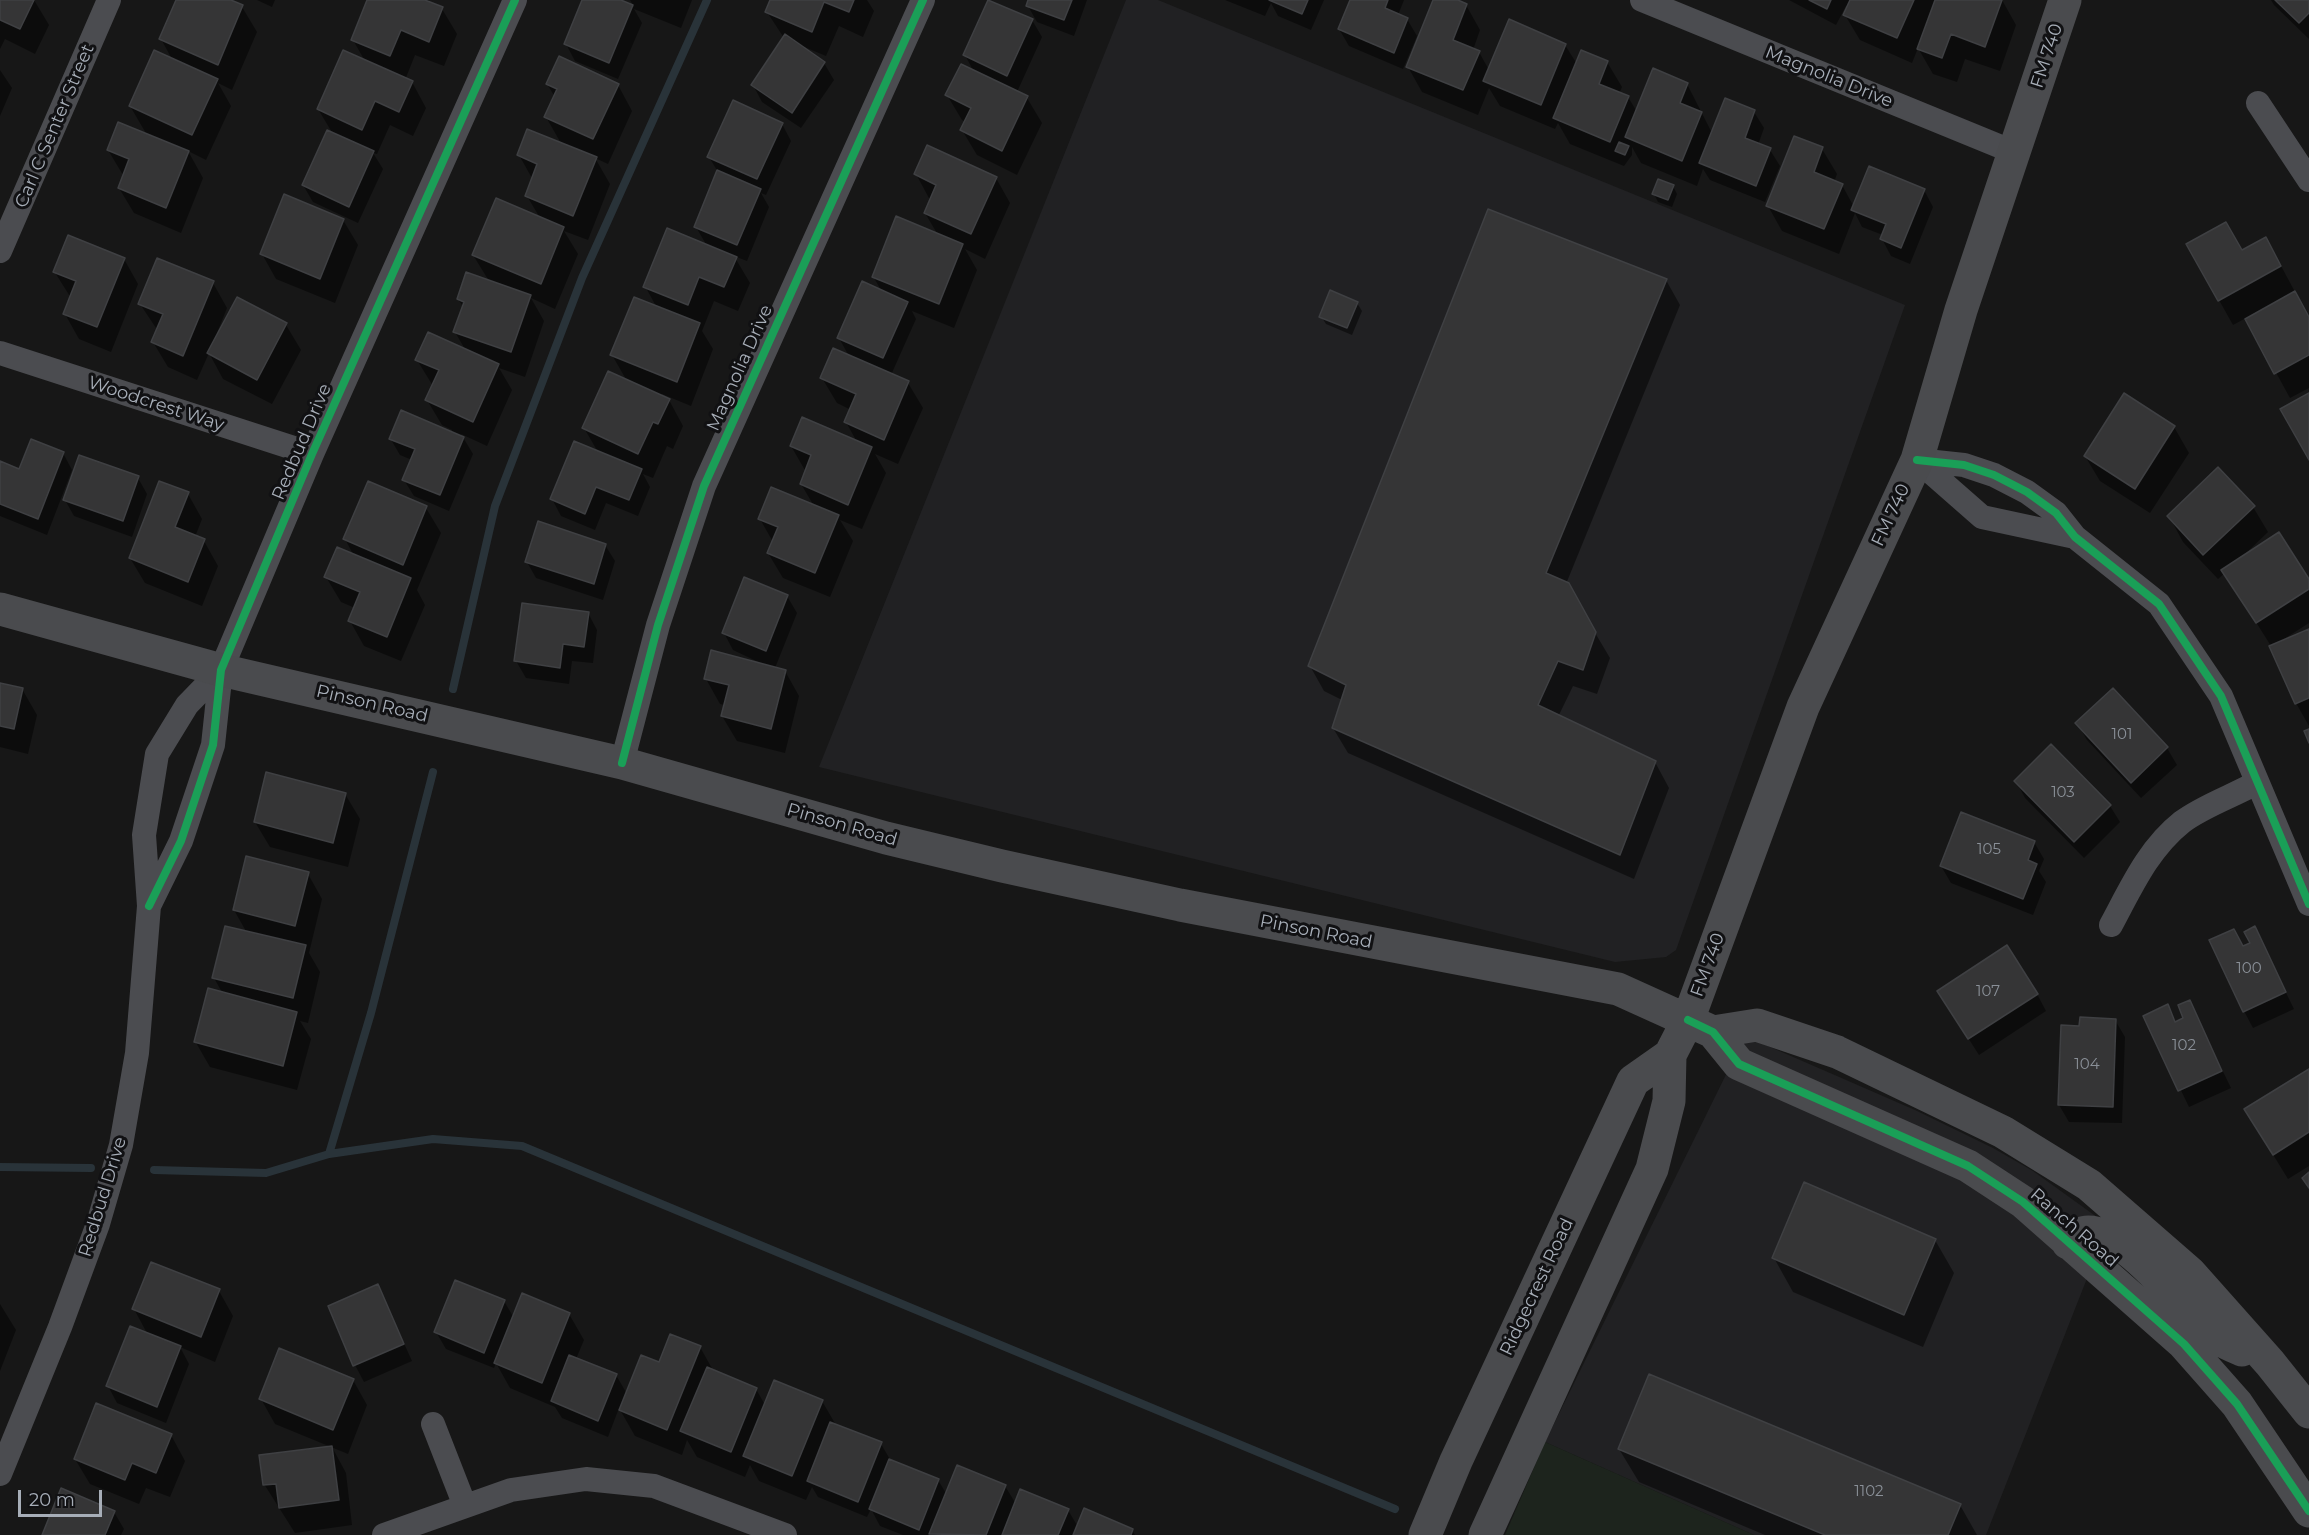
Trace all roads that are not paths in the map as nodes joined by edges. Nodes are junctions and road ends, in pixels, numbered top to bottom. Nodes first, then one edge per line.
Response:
1 (109, 0) edge
2 (515, 0) edge
3 (923, 0) edge
4 (1642, 0) edge
5 (2065, 0) edge
6 (2258, 103) dead end
7 (2016, 153) junction
8 (2309, 180) edge
9 (0, 251) edge
10 (0, 353) edge
11 (312, 454) junction
12 (1917, 460) junction
13 (2075, 537) junction
14 (0, 609) edge
15 (221, 670) junction
16 (622, 763) junction
17 (2256, 783) junction
18 (2309, 904) edge
19 (149, 906) junction
20 (2111, 924) dead end
21 (1701, 1026) junction
22 (1670, 1055) junction
23 (2068, 1243) junction
24 (2270, 1363) junction
25 (2309, 1412) edge
26 (433, 1424) dead end
27 (0, 1474) edge
28 (465, 1506) junction
29 (2309, 1511) edge
30 (384, 1535) edge
31 (785, 1535) edge
32 (1425, 1535) edge
33 (1485, 1535) edge

1 - 9 street, Carl C Senter Street
2 - 11 street, Redbud Drive
3 - 16 street, Magnolia Drive
4 - 7 street, Magnolia Drive
5 - 7 main road, FM 740 / FM 740
6 - 8 street
7 - 12 main road, FM 740 / FM 740
10 - 11 street, Woodcrest Way
11 - 15 street, Redbud Drive
12 - 13 street
12 - 13 street
12 - 21 main road, FM 740 / FM 740
13 - 17 street
14 - 15 main road, Pinson Road / FM 740
15 - 16 main road, Pinson Road / FM 740
15 - 19 street, Redbud Drive
15 - 19 street, Redbud Drive
16 - 21 main road, Pinson Road / FM 740
17 - 18 street
17 - 20 street
19 - 27 street, Redbud Drive
21 - 22 main road, Ridgecrest Road
21 - 23 main road, Ranch Road
21 - 24 main road, Ranch Road
22 - 32 main road, Ridgecrest Road
22 - 33 main road, Ridgecrest Road
23 - 24 main road
23 - 29 main road, Ranch Road
24 - 25 main road, Ranch Road
26 - 28 street
28 - 30 street
28 - 31 street

